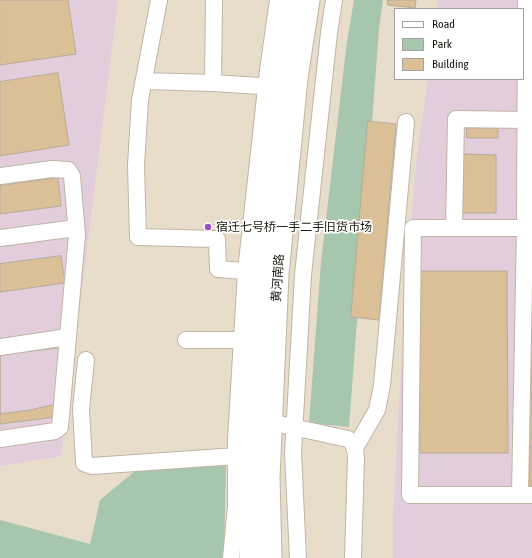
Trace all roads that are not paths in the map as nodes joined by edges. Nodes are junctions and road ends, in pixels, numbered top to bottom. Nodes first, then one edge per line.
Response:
1 (159, 0) edge
2 (214, 0) edge
3 (278, 0) edge
4 (289, 0) edge
5 (308, 0) edge
6 (334, 0) edge
7 (528, 6) edge
8 (144, 81) junction
9 (213, 83) junction
10 (272, 87) junction
11 (526, 120) junction
12 (406, 122) dead end
13 (0, 176) edge
14 (76, 228) junction
15 (454, 228) junction
16 (529, 228) edge
17 (0, 238) edge
18 (253, 272) junction
19 (68, 337) junction
20 (186, 340) dead end
21 (249, 340) junction
22 (0, 347) edge
23 (86, 360) dead end
24 (270, 422) junction
25 (294, 427) junction
26 (0, 439) edge
27 (355, 448) junction
28 (236, 456) junction
29 (526, 495) edge
30 (231, 558) edge
31 (250, 558) edge
32 (271, 558) edge
33 (298, 558) edge
34 (353, 558) edge

1 - 8 street
2 - 9 street
3 - 10 street
4 - 10 main road, 黄河南路
5 - 24 main road, 黄河南路
6 - 25 street
7 - 11 street
8 - 9 street
8 - 18 street
9 - 10 street
10 - 18 main road, 黄河南路
11 - 15 street
11 - 16 street
12 - 27 street
13 - 14 street
14 - 17 street
14 - 19 street
15 - 16 street
15 - 29 street
16 - 29 street
18 - 21 main road, 黄河南路
19 - 22 street
19 - 26 street
20 - 21 street
21 - 28 street
21 - 31 main road, 黄河南路
23 - 28 street
24 - 25 street
24 - 32 main road, 黄河南路
25 - 27 street
25 - 33 street
27 - 34 street
28 - 30 street

